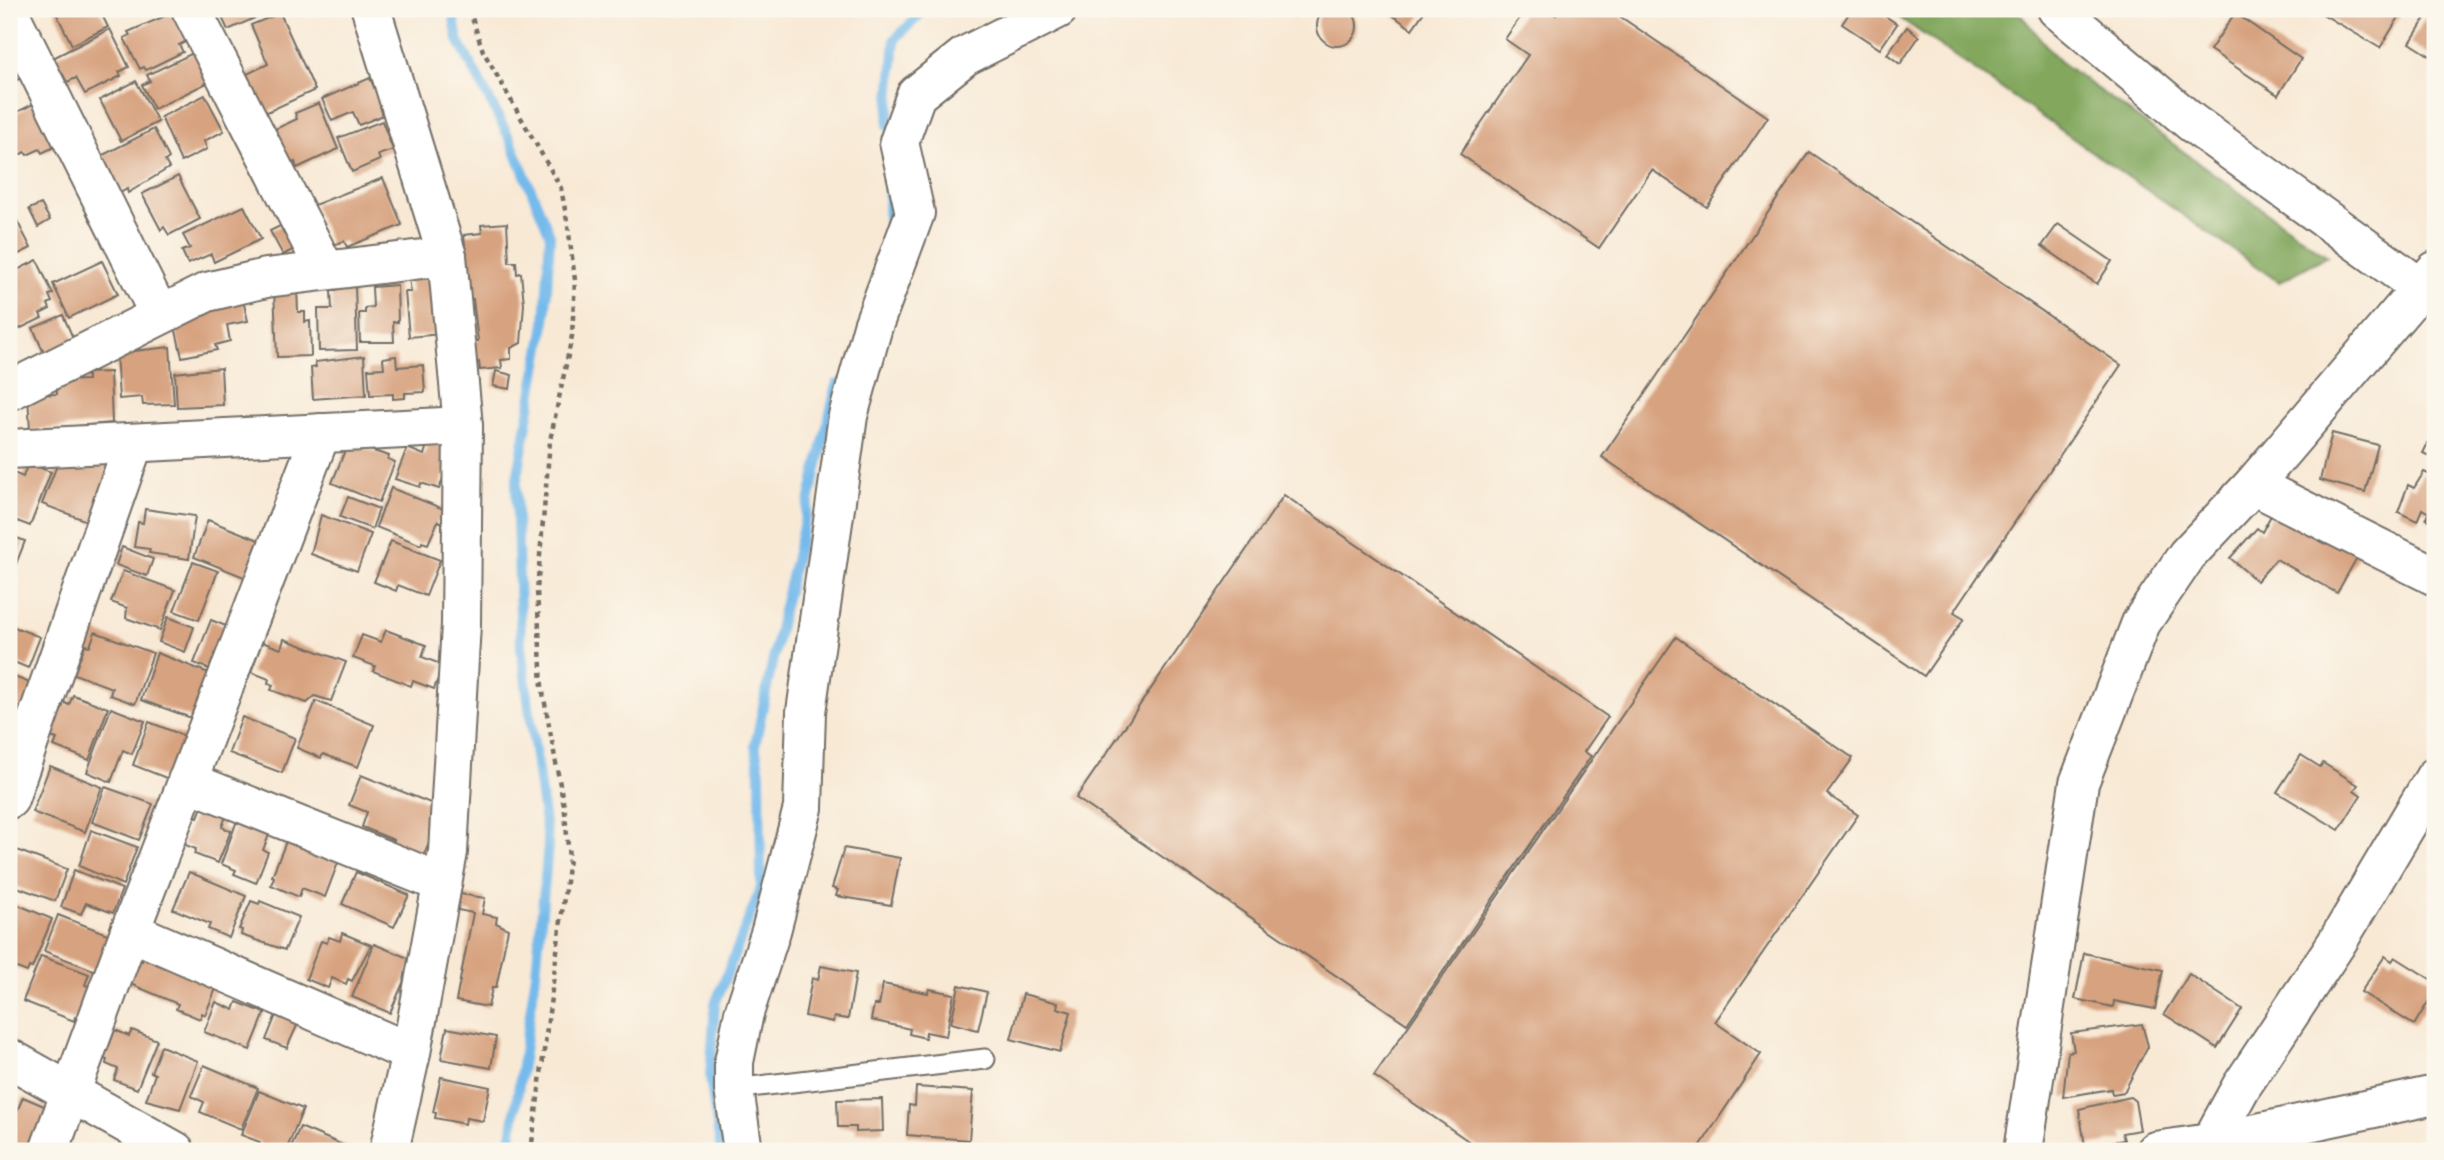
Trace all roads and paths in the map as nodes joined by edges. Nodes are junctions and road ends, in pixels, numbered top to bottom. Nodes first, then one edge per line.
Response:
1 (191, 9) edge
2 (371, 9) edge
3 (469, 9) edge
4 (1058, 9) edge
5 (2057, 9) edge
6 (9, 12) edge
7 (447, 256) junction
8 (325, 269) junction
9 (2428, 280) edge
10 (159, 314) junction
11 (9, 391) edge
12 (463, 426) junction
13 (321, 433) junction
14 (133, 445) junction
15 (9, 449) edge
16 (2253, 485) junction
17 (2435, 576) edge
18 (2435, 777) edge
19 (187, 781) junction
20 (9, 799) edge
21 (442, 883) junction
22 (130, 931) junction
23 (411, 1053) junction
24 (9, 1058) edge
25 (985, 1059) dead end
26 (734, 1089) junction
27 (71, 1094) junction
28 (2435, 1096) edge
29 (2208, 1147) edge
30 (49, 1151) edge
31 (174, 1151) edge
32 (389, 1151) edge
33 (531, 1151) edge
34 (743, 1151) edge
35 (2023, 1151) edge
36 (2155, 1151) edge

1 - 8 street
2 - 7 street
3 - 33 path
4 - 26 street
5 - 9 street
6 - 10 street
7 - 8 street
7 - 12 street
8 - 10 street
9 - 16 street
10 - 11 street
12 - 13 street
12 - 21 street
13 - 14 street
13 - 19 street
14 - 15 street
14 - 20 street
16 - 17 street
16 - 35 street
18 - 29 street
19 - 21 street
19 - 22 street
21 - 23 street
22 - 23 street
22 - 27 street
23 - 32 street
24 - 27 street
25 - 26 lane
26 - 34 street
27 - 30 street
27 - 31 street
28 - 29 street
29 - 36 street

